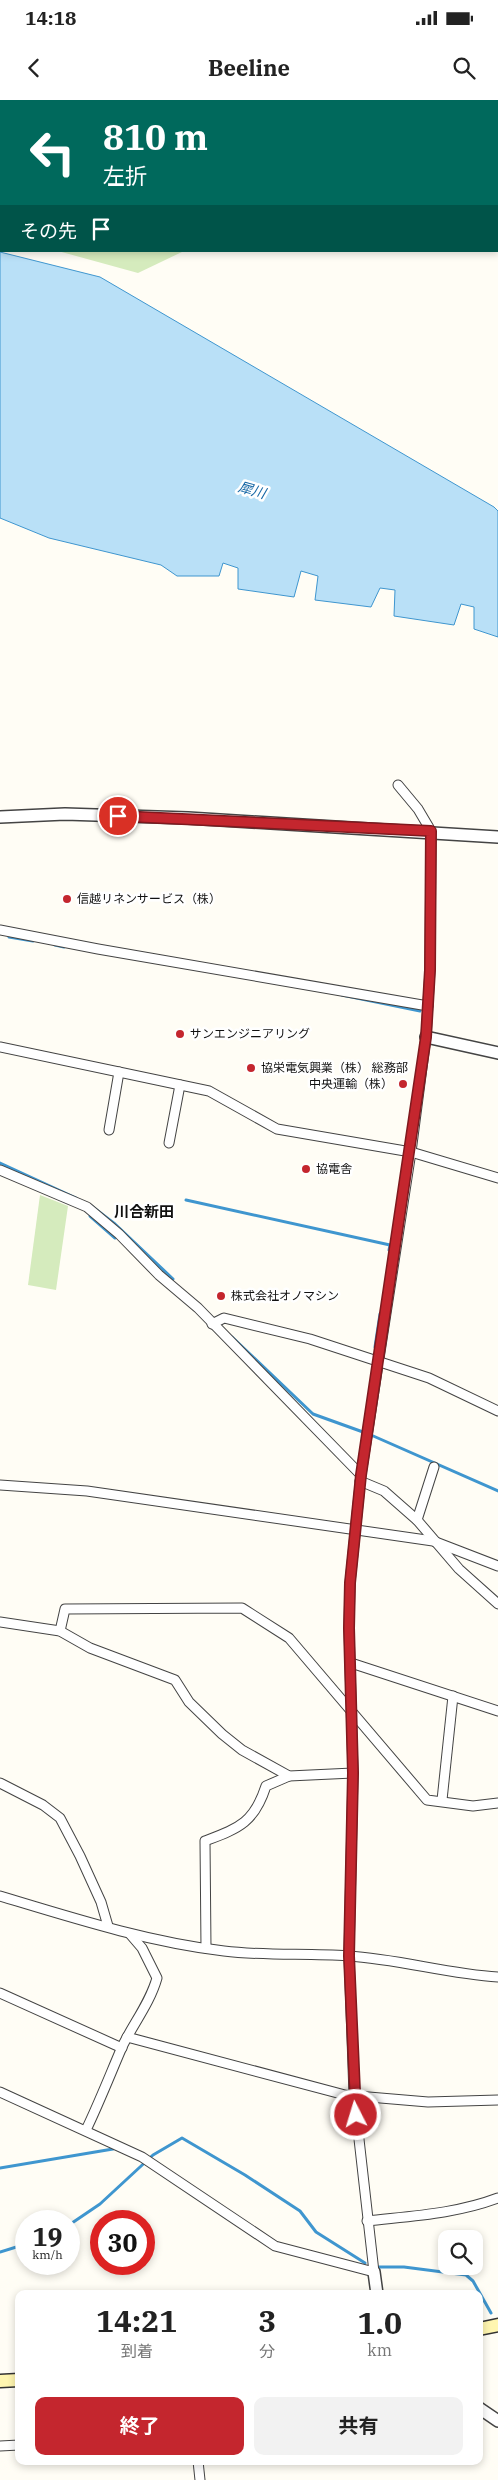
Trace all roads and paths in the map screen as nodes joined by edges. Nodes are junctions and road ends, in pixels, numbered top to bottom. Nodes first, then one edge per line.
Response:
1 (398, 785) dead end
2 (0, 817) edge
3 (431, 831) junction
4 (498, 837) edge
5 (0, 930) edge
6 (428, 1006) junction
7 (426, 1037) junction
8 (0, 1047) edge
9 (498, 1052) edge
10 (119, 1072) junction
11 (180, 1085) junction
12 (109, 1126) dead end
13 (169, 1143) dead end
14 (411, 1152) junction
15 (0, 1170) edge
16 (498, 1178) edge
17 (212, 1324) junction
18 (378, 1361) junction
19 (498, 1410) edge
20 (434, 1467) dead end
21 (361, 1478) junction
22 (0, 1485) edge
23 (417, 1520) junction
24 (355, 1529) junction
25 (433, 1541) junction
26 (498, 1566) edge
27 (498, 1604) edge
28 (0, 1622) edge
29 (60, 1631) junction
30 (351, 1663) junction
31 (453, 1696) junction
32 (498, 1711) edge
33 (352, 1713) junction
34 (353, 1773) junction
35 (288, 1776) junction
36 (0, 1782) edge
37 (442, 1800) junction
38 (498, 1803) edge
39 (0, 1896) edge
40 (108, 1926) junction
41 (130, 1934) junction
42 (206, 1948) junction
43 (349, 1956) junction
44 (498, 1977) edge
45 (0, 1992) edge
46 (127, 2037) junction
47 (122, 2048) junction
48 (0, 2092) edge
49 (354, 2095) junction
50 (498, 2100) edge
51 (86, 2130) junction
52 (498, 2198) edge
53 (367, 2221) junction
54 (374, 2272) junction
55 (376, 2290) edge
56 (498, 2325) edge
57 (483, 2329) edge
58 (15, 2380) edge
59 (0, 2381) edge
60 (483, 2411) edge
61 (498, 2421) edge
62 (15, 2445) edge
63 (0, 2446) edge
64 (198, 2465) edge
65 (200, 2480) edge

1 - 3 street
2 - 3 street
3 - 4 street
3 - 6 street
5 - 6 street
6 - 7 street
7 - 9 street
7 - 14 street
8 - 10 street
10 - 11 street
10 - 12 street
11 - 13 street
11 - 14 street
14 - 16 street
14 - 18 street
15 - 17 street
17 - 18 street
17 - 21 street
18 - 19 street
18 - 21 street
20 - 23 street
21 - 23 street
21 - 24 street
22 - 24 street
23 - 25 street
24 - 25 street
24 - 30 street
25 - 26 street
25 - 27 street
28 - 29 street
29 - 33 street
29 - 35 street
30 - 31 street
30 - 33 street
31 - 32 street
31 - 37 street
33 - 34 street
33 - 37 street
34 - 35 street
34 - 43 street
35 - 42 street
36 - 40 street
37 - 38 street
39 - 40 street
40 - 41 street
41 - 42 street
41 - 46 street
42 - 43 street
43 - 44 street
43 - 49 street
45 - 47 street
46 - 47 street
46 - 49 street
47 - 51 street
48 - 51 street
49 - 50 street
49 - 53 street
51 - 54 street
52 - 53 street
53 - 54 street
54 - 55 street
56 - 57 main road
58 - 59 main road
60 - 61 street
62 - 63 street
64 - 65 street

